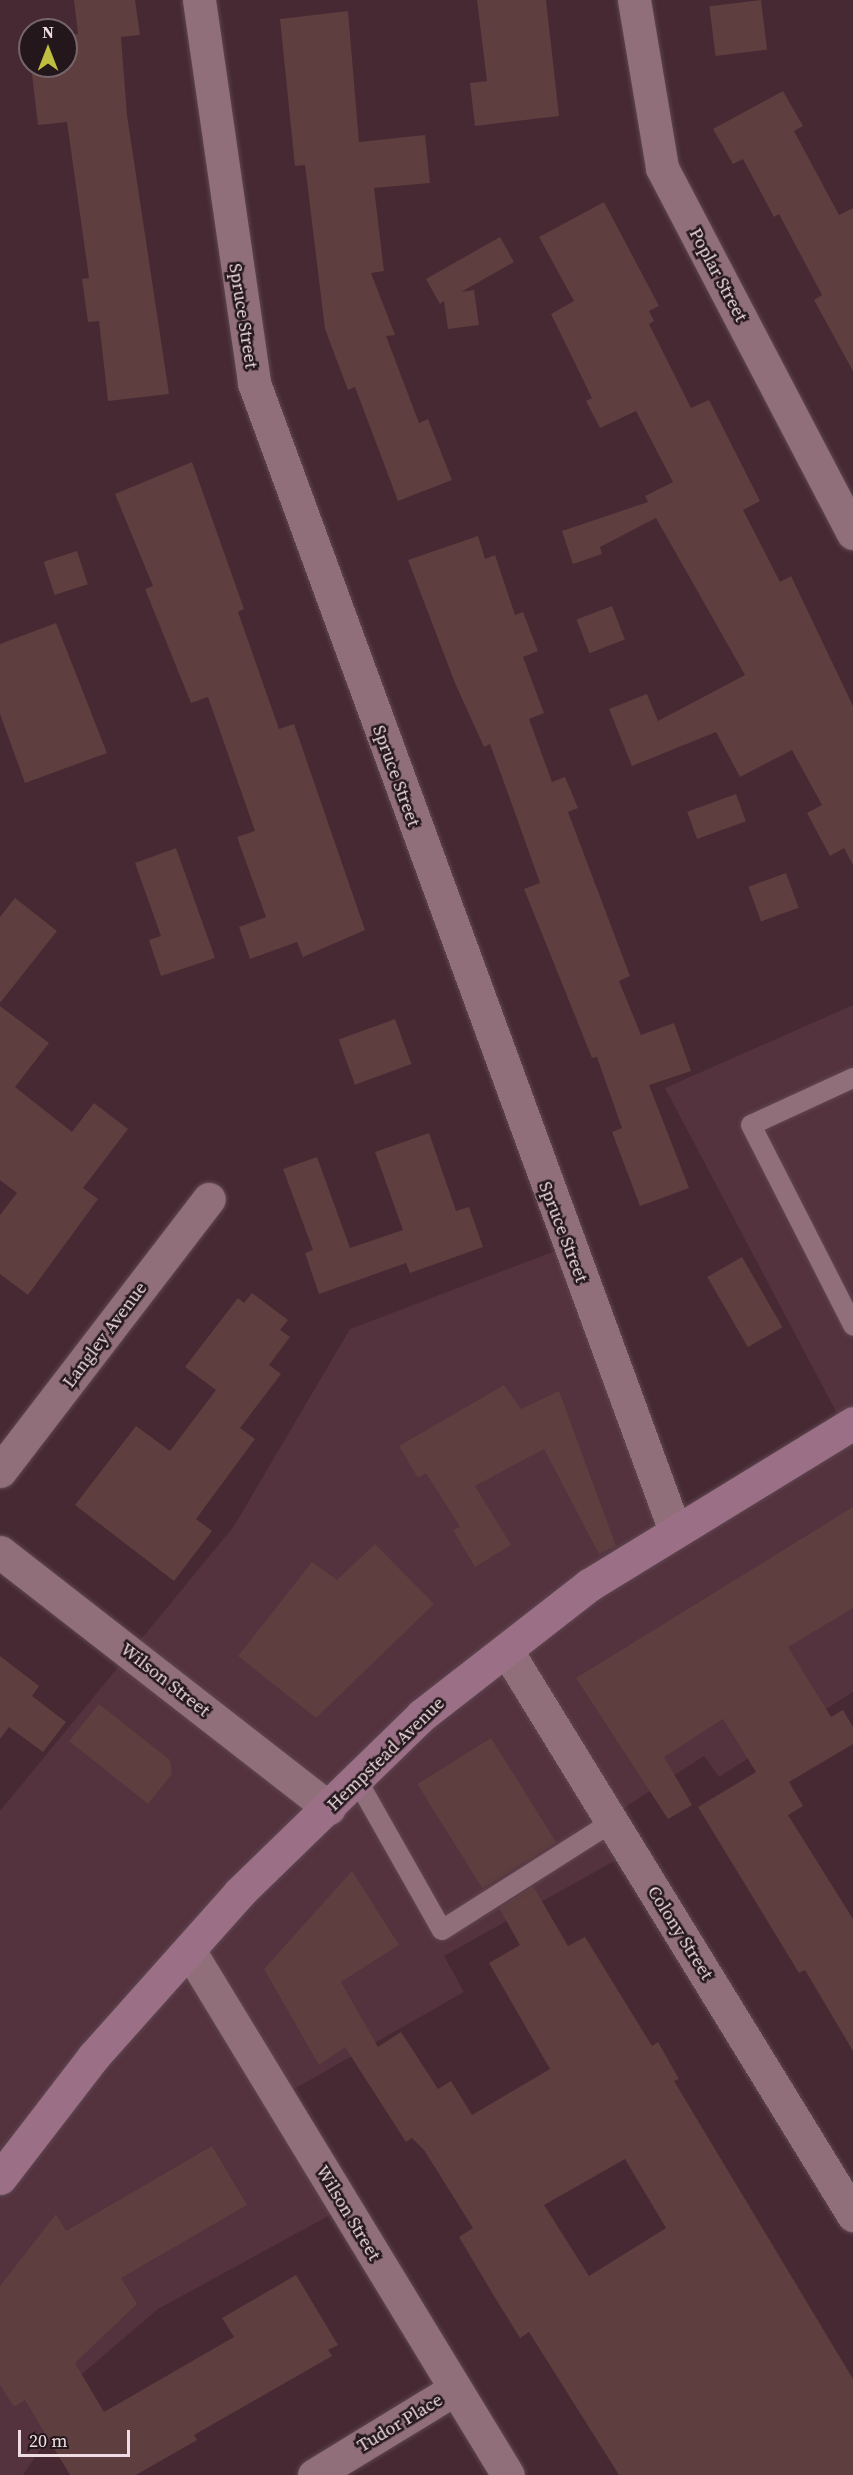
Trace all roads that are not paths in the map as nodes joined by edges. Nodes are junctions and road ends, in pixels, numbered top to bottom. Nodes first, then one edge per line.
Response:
1 (199, 0) edge
2 (634, 0) edge
3 (853, 533) edge
4 (853, 1078) edge
5 (209, 1199) dead end
6 (853, 1325) edge
7 (853, 1423) edge
8 (0, 1472) edge
9 (675, 1531) junction
10 (0, 1552) edge
11 (507, 1651) junction
12 (357, 1780) junction
13 (329, 1808) junction
14 (612, 1822) junction
15 (189, 1950) junction
16 (0, 2178) edge
17 (853, 2215) edge
18 (455, 2389) junction
19 (314, 2475) edge
20 (508, 2475) edge

1 - 9 street, Spruce Street
2 - 3 street, Poplar Street
4 - 6 lane
5 - 8 street, Langley Avenue
7 - 9 main road, Hempstead Avenue
9 - 11 main road, Hempstead Avenue
10 - 13 street, Wilson Street
11 - 12 main road, Hempstead Avenue
11 - 14 street, Colony Street
12 - 13 main road, Hempstead Avenue
12 - 14 lane
13 - 15 main road, Hempstead Avenue
14 - 17 street, Colony Street
15 - 16 main road, Hempstead Avenue
15 - 18 street, Wilson Street
18 - 19 street, Tudor Place
18 - 20 street, Wilson Street

